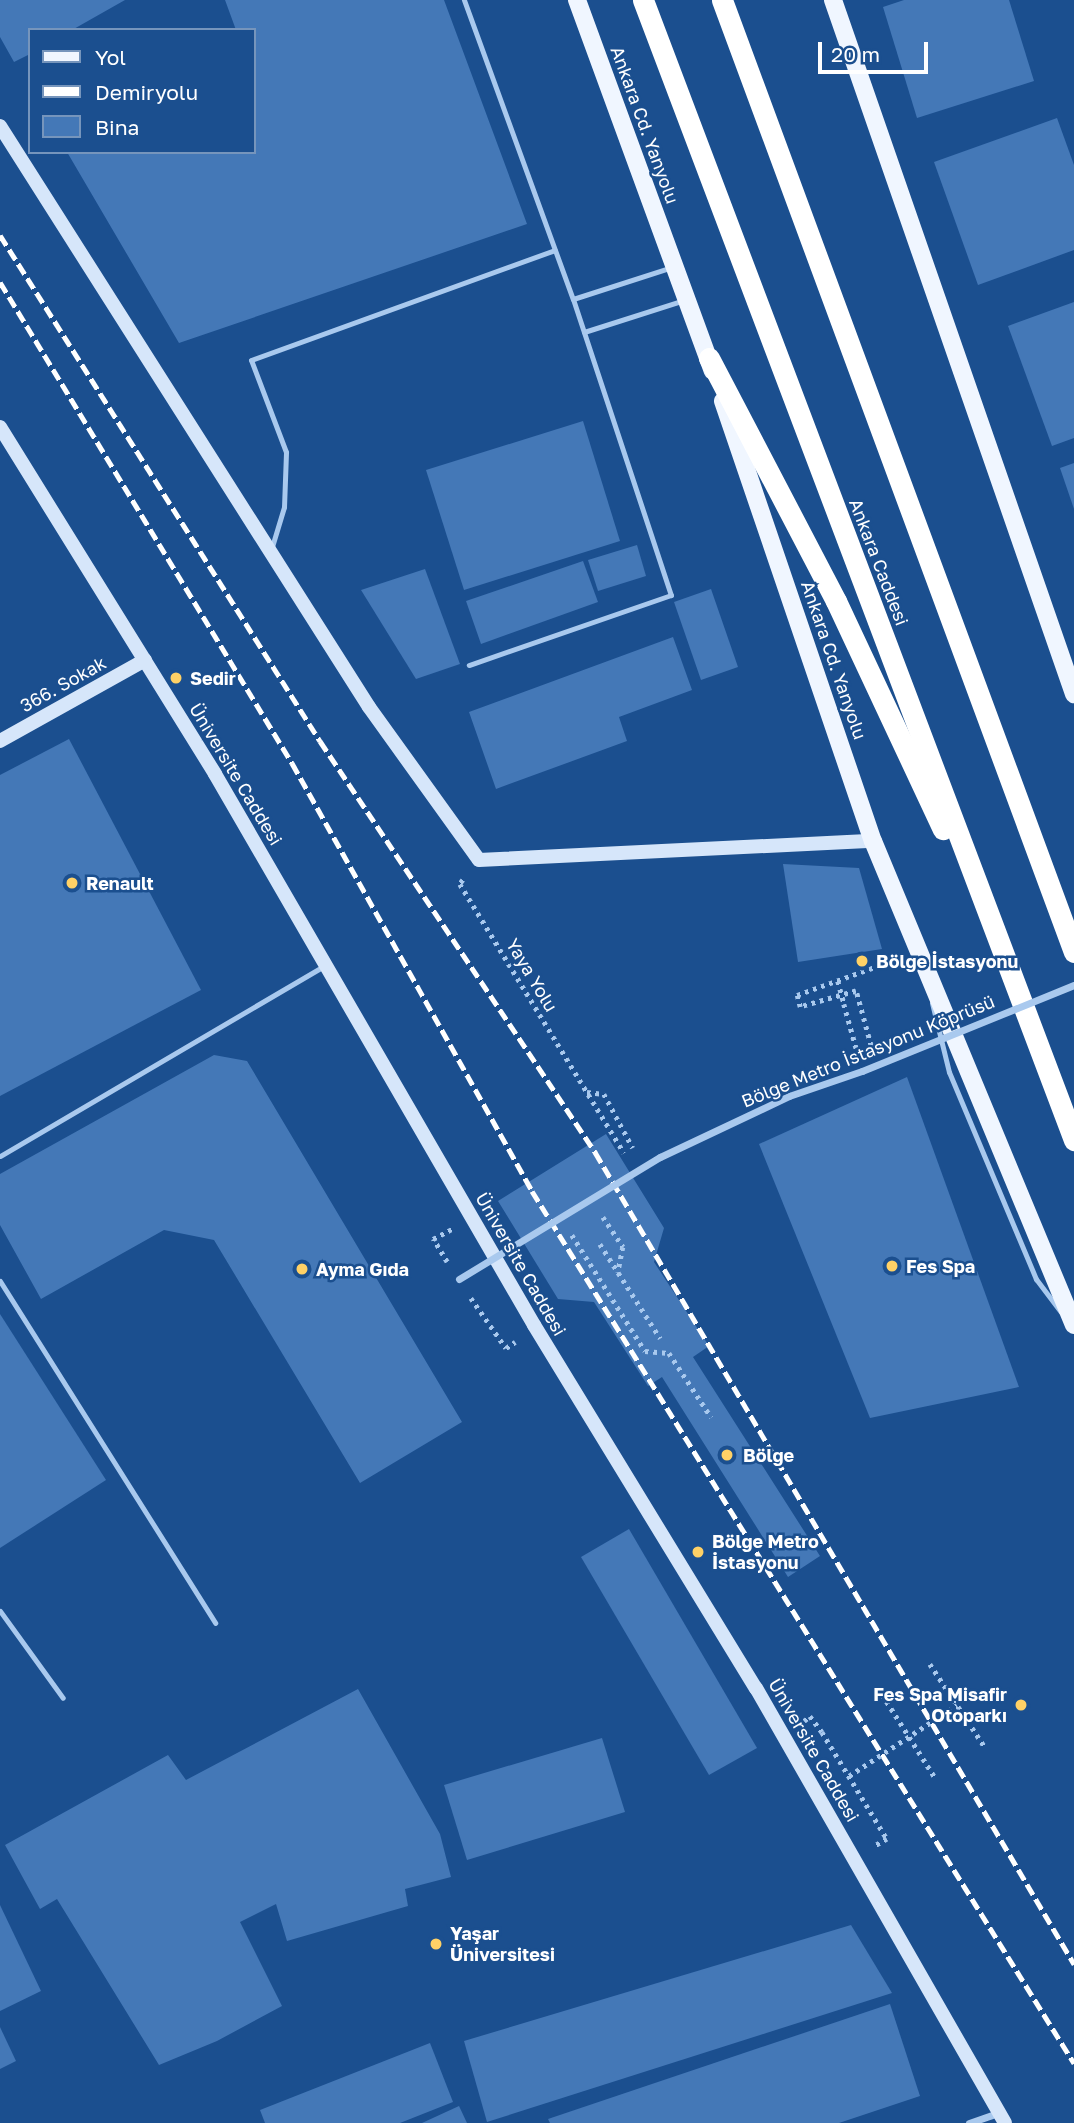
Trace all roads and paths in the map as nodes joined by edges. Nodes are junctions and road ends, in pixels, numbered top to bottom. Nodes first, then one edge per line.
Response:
1 (464, 0) edge
2 (577, 0) edge
3 (643, 0) edge
4 (722, 0) edge
5 (833, 0) edge
6 (0, 126) edge
7 (555, 250) junction
8 (675, 266) junction
9 (573, 299) junction
10 (687, 299) junction
11 (583, 332) junction
12 (709, 358) junction
13 (0, 427) edge
14 (270, 551) junction
15 (145, 660) junction
16 (469, 665) dead end
17 (1074, 694) edge
18 (0, 741) edge
19 (873, 841) junction
20 (479, 860) junction
21 (1074, 952) edge
22 (325, 965) junction
23 (867, 971) dead end
24 (1011, 974) junction
25 (838, 981) junction
26 (1074, 985) edge
27 (885, 1045) dead end
28 (858, 1056) dead end
29 (587, 1092) junction
30 (1074, 1140) edge
31 (634, 1149) dead end
32 (625, 1155) dead end
33 (0, 1156) edge
34 (591, 1199) junction
35 (471, 1217) junction
36 (561, 1218) junction
37 (600, 1244) dead end
38 (449, 1266) dead end
39 (618, 1273) junction
40 (459, 1279) dead end
41 (0, 1281) edge
42 (465, 1288) dead end
43 (1074, 1327) edge
44 (494, 1333) dead end
45 (660, 1338) dead end
46 (711, 1417) dead end
47 (0, 1611) edge
48 (215, 1623) dead end
49 (930, 1664) dead end
50 (882, 1695) dead end
51 (63, 1698) dead end
52 (957, 1705) junction
53 (822, 1732) dead end
54 (909, 1737) junction
55 (985, 1747) dead end
56 (849, 1776) junction
57 (936, 1779) dead end
58 (876, 1821) dead end
59 (1005, 2119) edge
60 (969, 2123) edge

1 - 7 lane
2 - 8 main road, Ankara Cd. Yanyolu
3 - 24 highway, Ankara Caddesi
4 - 21 highway
5 - 17 main road
6 - 14 main road
7 - 9 lane
7 - 14 lane
8 - 9 lane
8 - 10 main road, Ankara Cd. Yanyolu
9 - 11 lane
10 - 11 lane
10 - 12 main road, Ankara Cd. Yanyolu
11 - 16 lane
12 - 19 main road, Ankara Cd. Yanyolu
12 - 24 highway
13 - 15 main road, Üniversite Caddesi
14 - 20 main road
15 - 18 main road, 366. Sokak
15 - 22 main road, Üniversite Caddesi
19 - 20 main road
19 - 43 main road, Ankara Cd. Yanyolu
20 - 29 path, Yaya Yolu
22 - 33 lane
22 - 35 main road, Üniversite Caddesi
23 - 25 path
24 - 30 highway, Ankara Caddesi
25 - 27 path
25 - 28 path, bridge
26 - 34 street, Bölge Metro İstasyonu Köprüsü, bridge
29 - 31 path
29 - 32 path, Yaya Yolu
34 - 36 street, Bölge Metro İstasyonu Köprüsü, bridge
34 - 39 path
35 - 38 path
35 - 59 main road, Üniversite Caddesi
36 - 40 street, Bölge Metro İstasyonu Köprüsü, bridge
36 - 46 path
37 - 39 path
39 - 45 path
41 - 48 lane
42 - 44 path
47 - 51 lane
49 - 52 path
50 - 54 path
52 - 54 path, bridge
52 - 55 path
53 - 56 path
54 - 56 path, bridge
54 - 57 path
56 - 58 path
59 - 60 street

